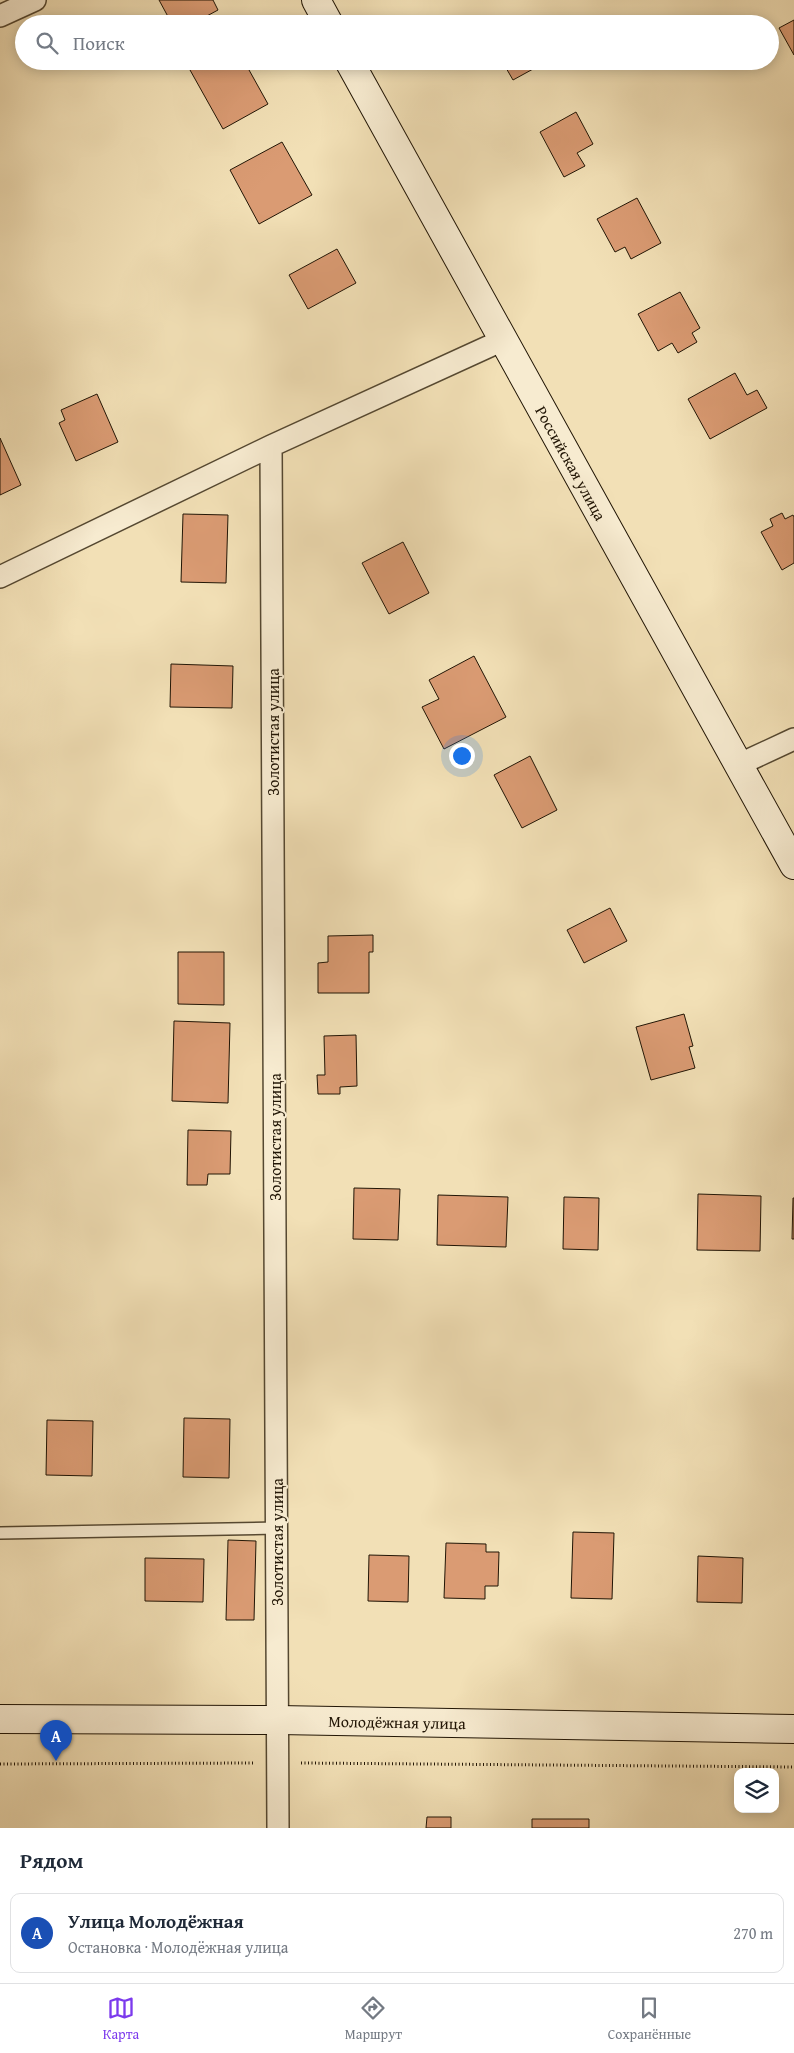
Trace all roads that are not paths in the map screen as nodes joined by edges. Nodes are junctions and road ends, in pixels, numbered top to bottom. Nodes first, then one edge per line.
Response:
1 (35, 0) edge
2 (316, 0) edge
3 (324, 15) edge
4 (0, 16) edge
5 (354, 70) edge
6 (503, 340) junction
7 (271, 446) junction
8 (0, 577) edge
9 (794, 738) edge
10 (738, 764) junction
11 (794, 865) edge
12 (277, 1528) junction
13 (0, 1533) edge
14 (0, 1719) edge
15 (278, 1720) junction
16 (794, 1729) edge
17 (278, 1828) edge

1 - 4 street
2 - 3 main road
5 - 6 main road, Российская улица
6 - 7 street
6 - 10 main road, Российская улица
7 - 8 street
7 - 12 street, Золотистая улица
9 - 10 street
10 - 11 main road, Российская улица
12 - 13 lane
12 - 15 street, Золотистая улица
14 - 15 main road, Молодёжная улица
15 - 16 main road, Молодёжная улица
15 - 17 street, Золотистая улица

